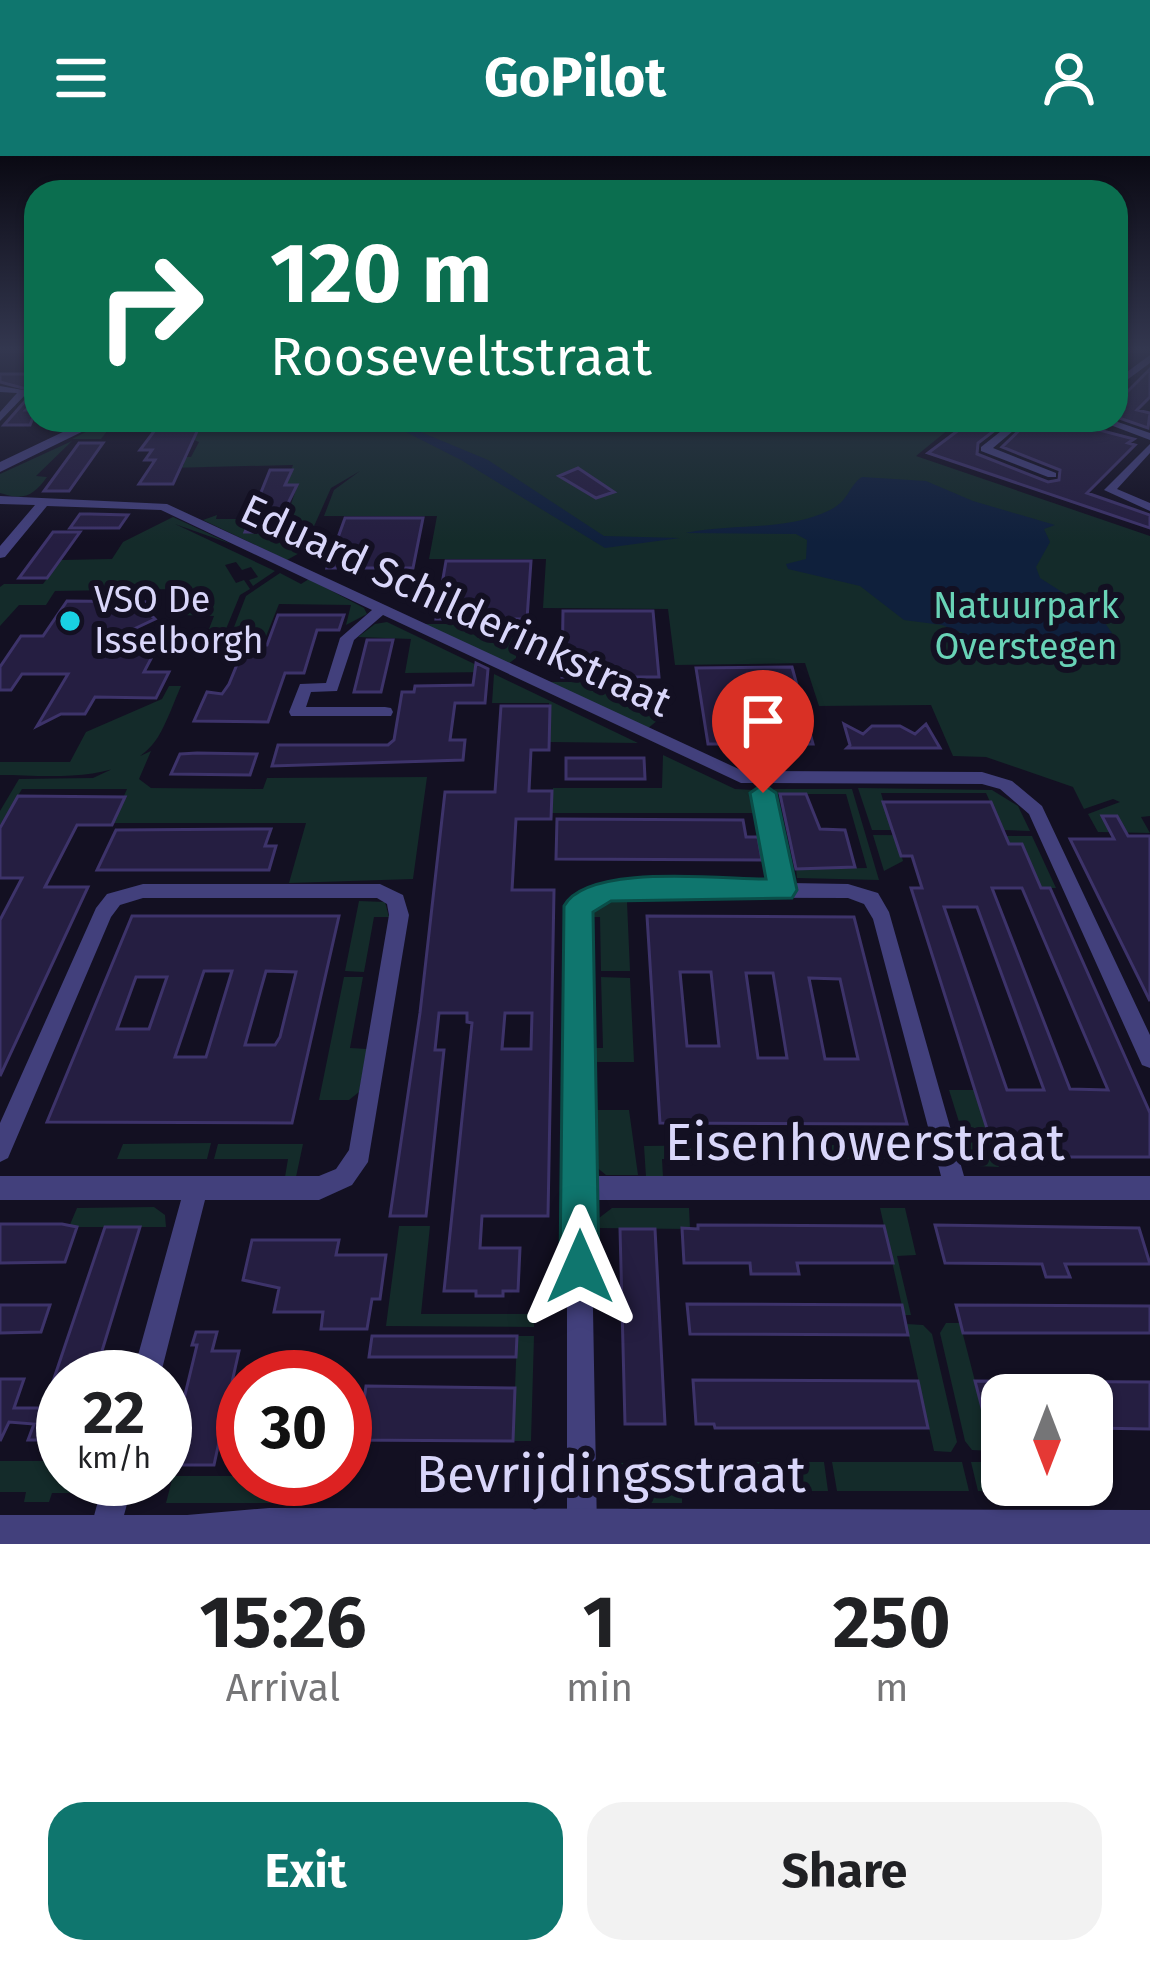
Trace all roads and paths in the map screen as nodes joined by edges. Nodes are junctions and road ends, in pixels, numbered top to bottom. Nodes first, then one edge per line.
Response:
1 (74, 432) edge
2 (1006, 432) edge
3 (1150, 447) edge
4 (0, 468) edge
5 (1052, 475) dead end
6 (0, 500) edge
7 (43, 503) junction
8 (1150, 507) edge
9 (0, 554) edge
10 (381, 610) junction
11 (332, 688) junction
12 (325, 712) junction
13 (385, 712) dead end
14 (763, 793) dead end
15 (782, 890) junction
16 (1150, 1058) edge
17 (0, 1150) edge
18 (0, 1188) edge
19 (579, 1188) junction
20 (1150, 1188) edge
21 (196, 1189) junction
22 (956, 1189) junction
23 (153, 1350) edge
24 (111, 1506) edge
25 (582, 1529) junction
26 (1150, 1530) edge
27 (0, 1535) edge
28 (102, 1540) edge

1 - 4 street
2 - 5 street
3 - 8 street
6 - 7 street, Eduard Schilderinkstraat
7 - 9 street
7 - 10 street, Eduard Schilderinkstraat
10 - 11 street
10 - 16 street, Eduard Schilderinkstraat
11 - 12 street
11 - 12 street
12 - 13 street
14 - 15 street
15 - 19 street
15 - 22 street
17 - 21 street
18 - 21 street
19 - 22 street, Eisenhowerstraat
19 - 25 street
20 - 22 street, Eisenhowerstraat
21 - 23 street
24 - 28 street
25 - 26 street, Bevrijdingsstraat
25 - 28 street, Bevrijdingsstraat
27 - 28 street, Bevrijdingsstraat

